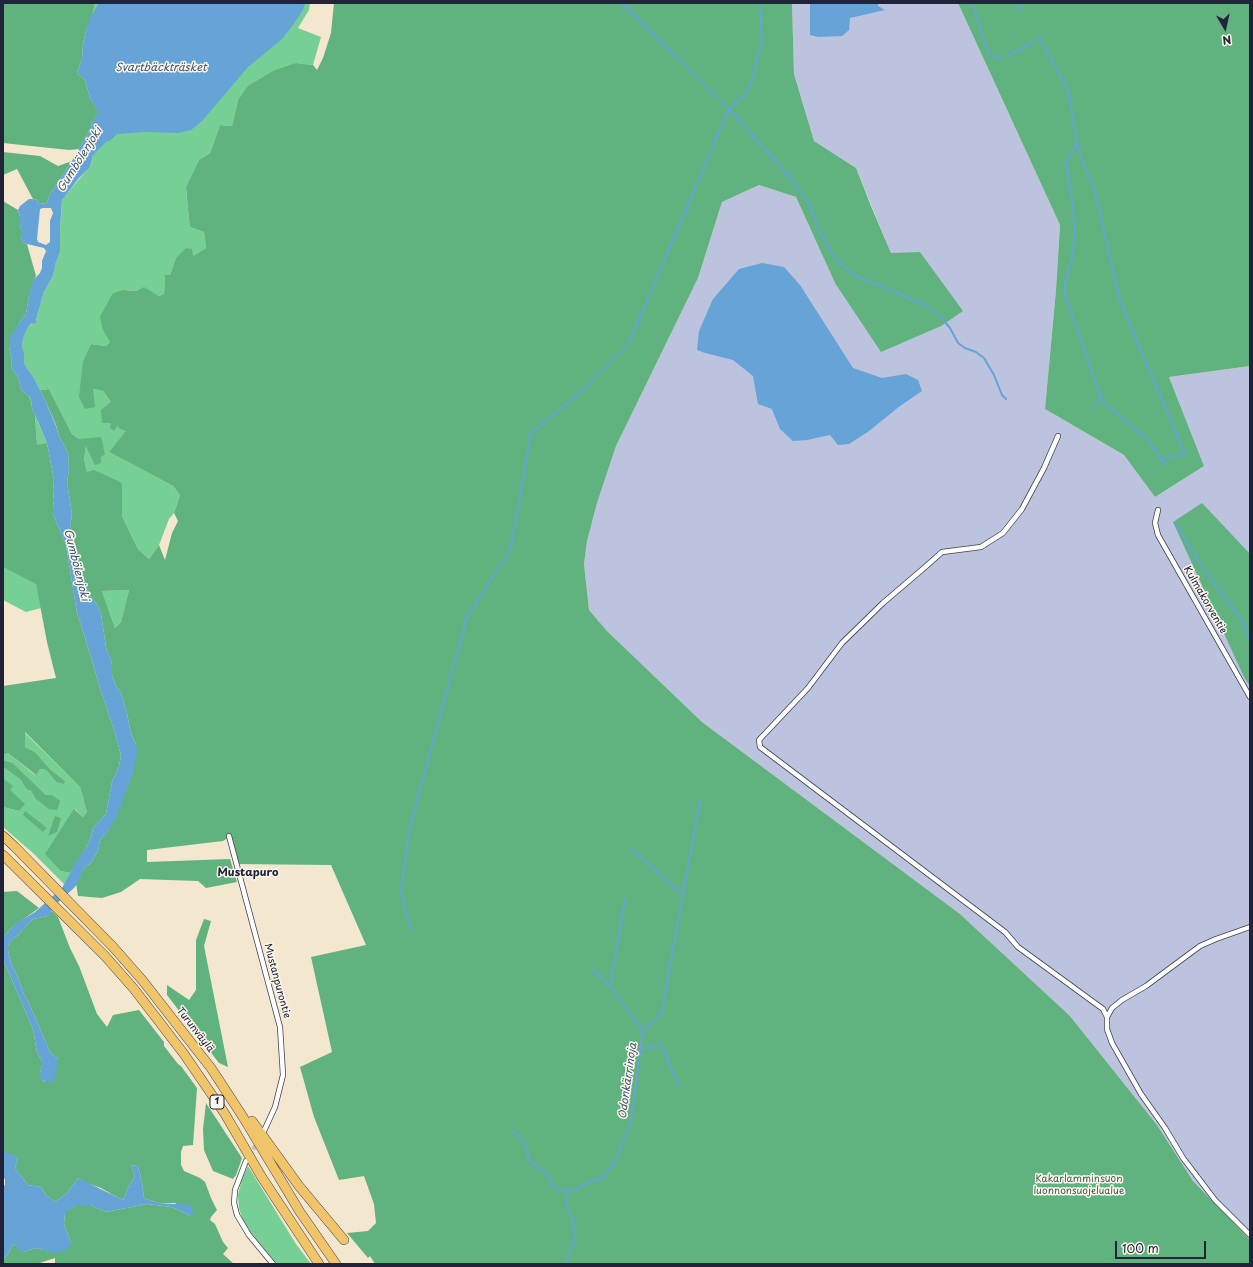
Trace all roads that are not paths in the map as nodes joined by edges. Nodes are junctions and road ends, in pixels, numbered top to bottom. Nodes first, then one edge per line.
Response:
1 (1058, 436) dead end
2 (1158, 510) dead end
3 (1250, 696) edge
4 (3, 836) edge
5 (229, 836) dead end
6 (3, 855) edge
7 (1250, 927) edge
8 (1107, 1017) junction
9 (211, 1068) junction
10 (264, 1131) dead end
11 (246, 1161) tunnel mouth
12 (1250, 1235) edge
13 (344, 1240) dead end
14 (273, 1264) edge
15 (319, 1264) edge
16 (336, 1264) edge

1 - 8 street
2 - 3 street, Kulmakorventie
4 - 9 highway, Turunväylä / 1
5 - 10 street, Mustanpurontie
6 - 15 highway, 1
7 - 8 street
8 - 12 street
9 - 13 highway
9 - 16 highway, Turunväylä / 1
11 - 14 street

